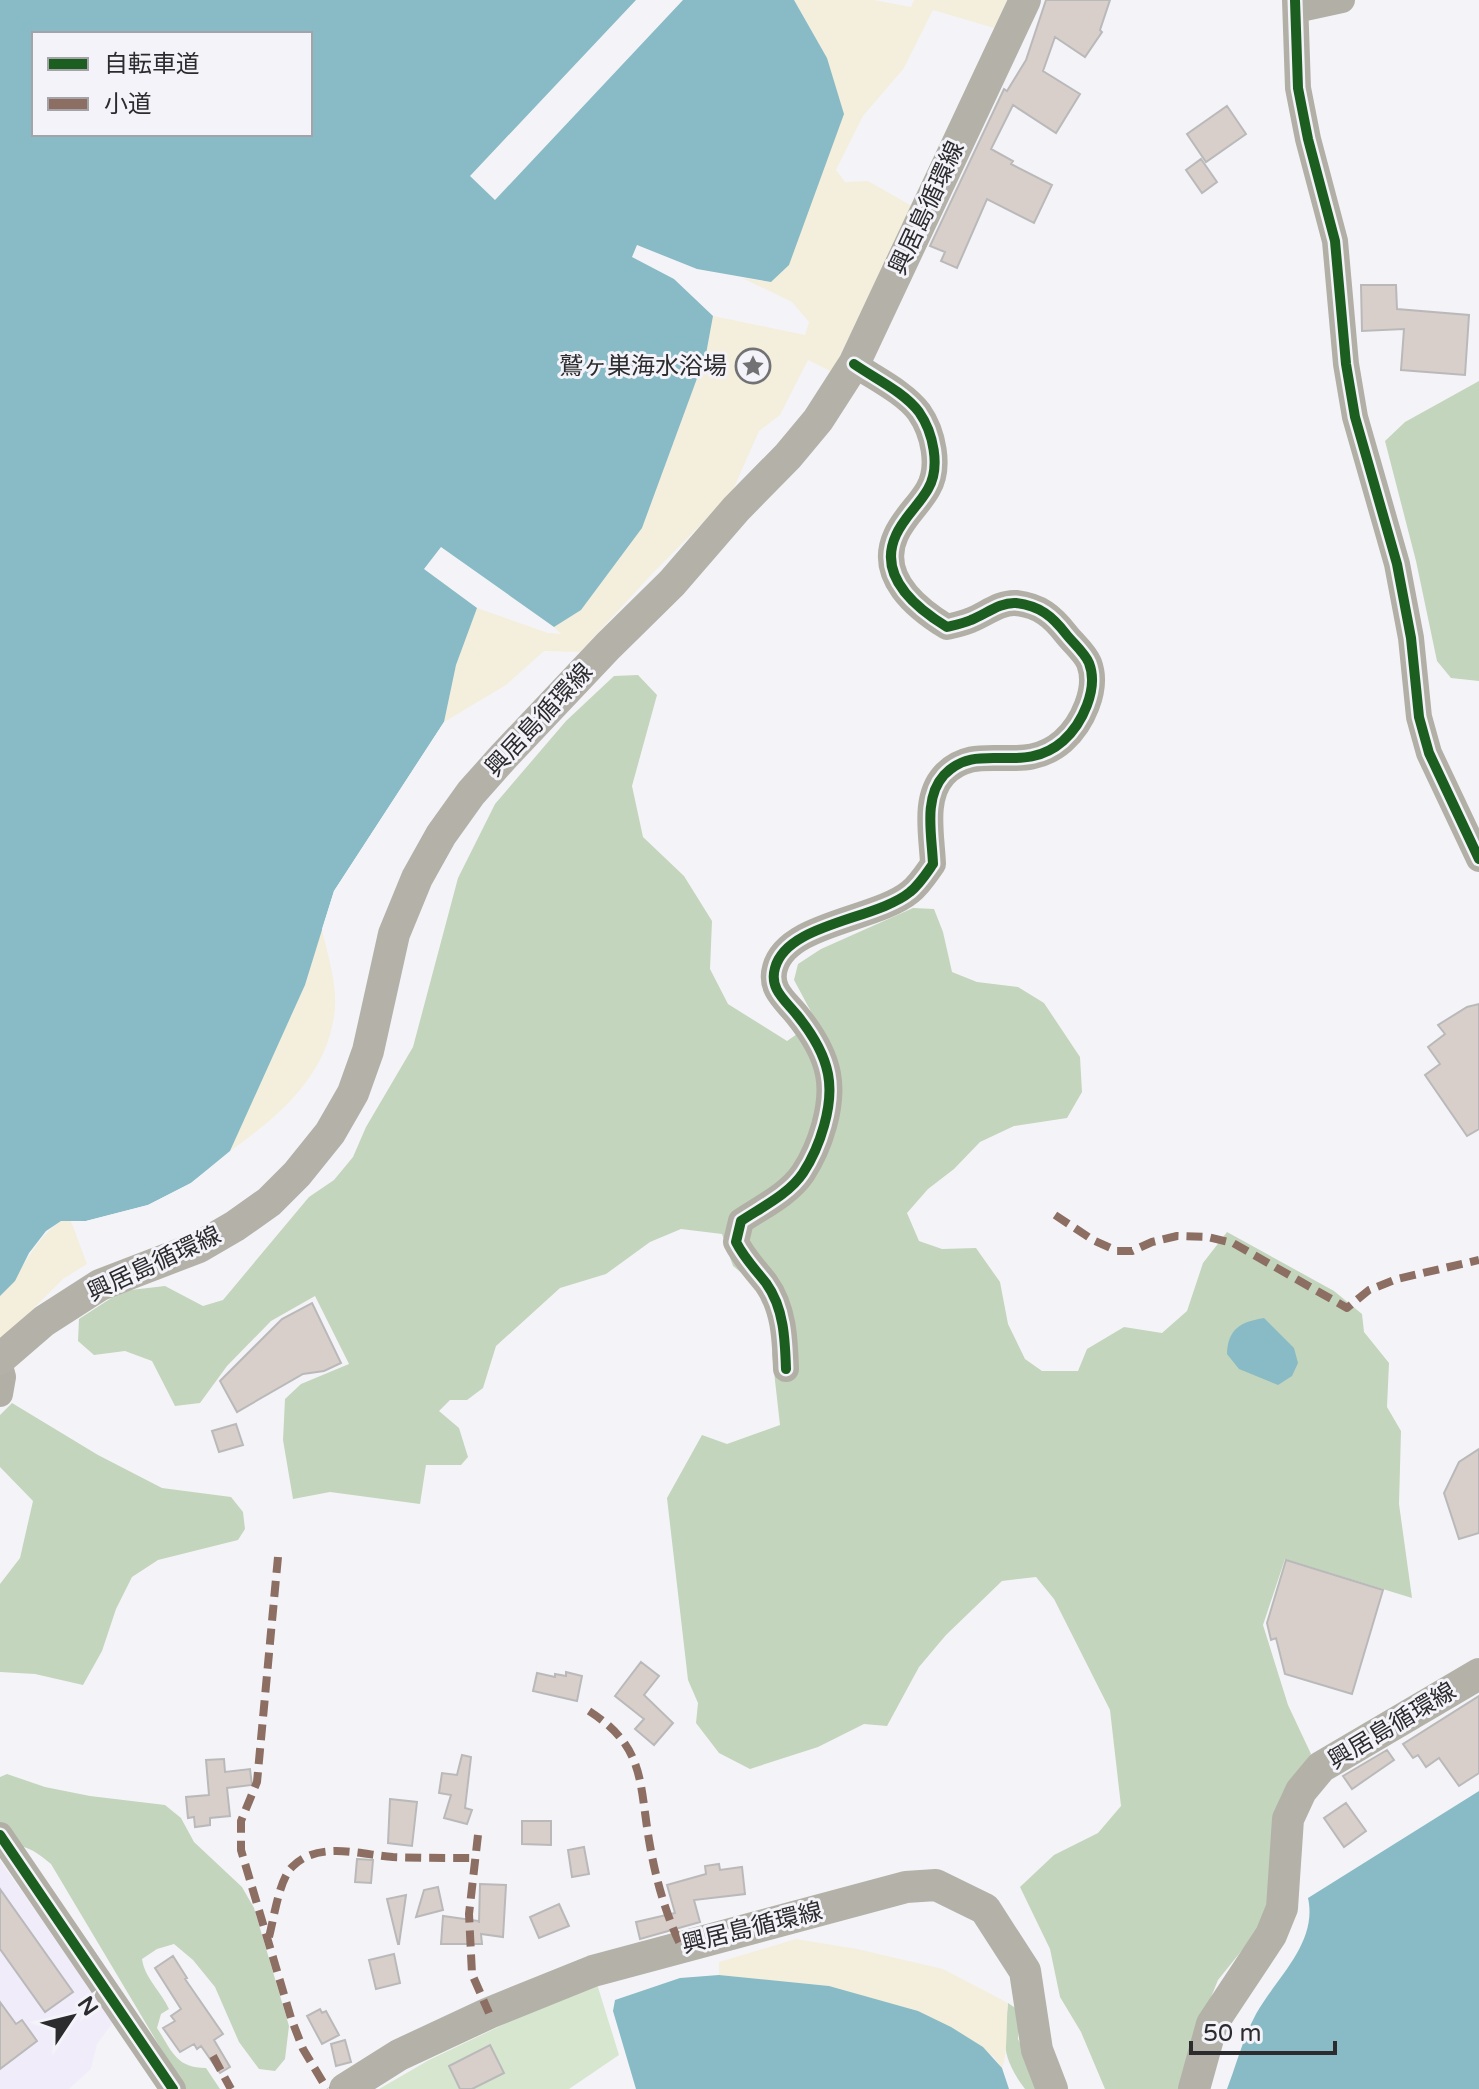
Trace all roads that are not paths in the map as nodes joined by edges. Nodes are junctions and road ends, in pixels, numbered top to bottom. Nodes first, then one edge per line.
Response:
1 (1025, 0) edge
2 (1342, 0) edge
3 (1295, 5) edge
4 (854, 364) junction
5 (1479, 859) edge
6 (0, 1359) edge
7 (0, 1366) edge
8 (786, 1369) dead end
9 (0, 1394) edge
10 (1479, 1674) edge
11 (0, 1835) edge
12 (173, 2089) edge
13 (345, 2089) edge
14 (1052, 2089) edge
15 (1194, 2089) edge

1 - 4 main road, 興居島循環線
2 - 3 street
3 - 5 street
4 - 6 main road, 興居島循環線
4 - 8 street
7 - 9 street
10 - 15 main road, 興居島循環線
11 - 12 street
13 - 14 main road, 興居島循環線

